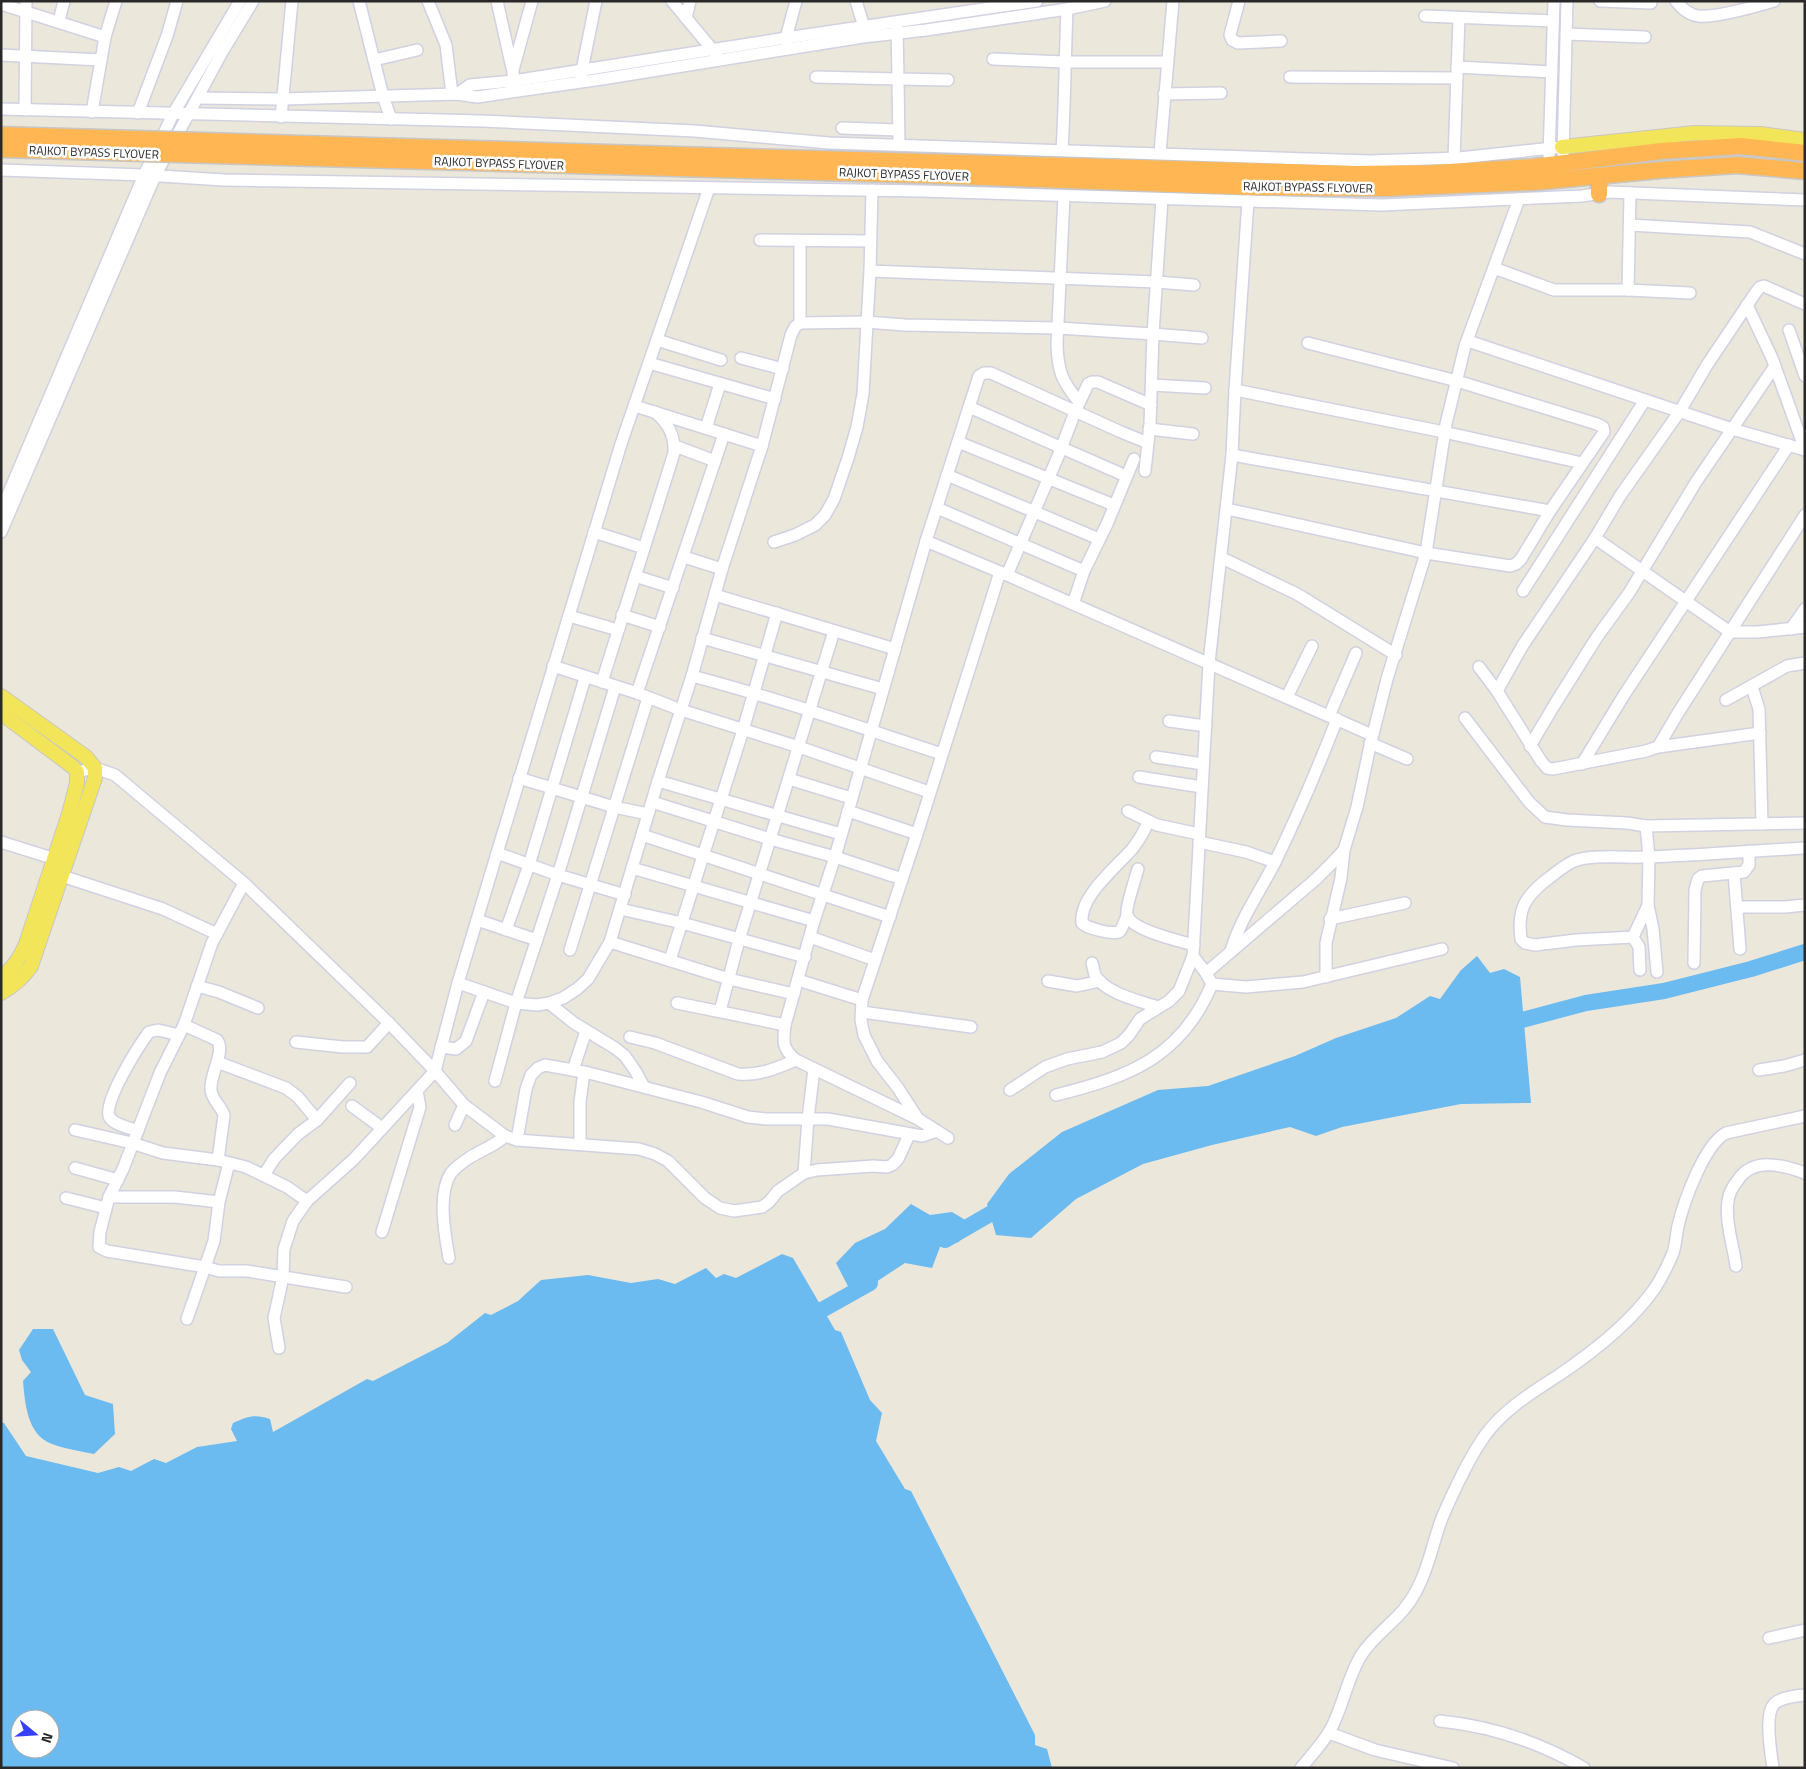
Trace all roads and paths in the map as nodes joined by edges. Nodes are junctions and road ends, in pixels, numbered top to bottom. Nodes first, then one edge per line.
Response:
1 (64, 1) edge
2 (116, 1) edge
3 (177, 1) edge
4 (240, 1) edge
5 (253, 1) edge
6 (292, 1) edge
7 (359, 1) edge
8 (428, 1) edge
9 (497, 1) edge
10 (532, 1) edge
11 (596, 1) edge
12 (672, 1) edge
13 (690, 1) edge
14 (796, 1) edge
15 (856, 1) edge
16 (956, 1) edge
17 (1037, 1) edge
18 (1105, 1) edge
19 (1173, 1) edge
20 (1239, 1) edge
21 (1554, 1) edge
22 (1567, 1) edge
23 (1600, 1) edge
24 (1651, 1) edge
25 (1676, 1) edge
26 (1774, 1) edge
27 (1759, 3) edge
28 (1, 4) edge
29 (26, 7) edge
30 (1067, 9) junction
31 (1425, 16) dead end
32 (686, 18) junction
33 (1459, 18) junction
34 (961, 19) junction
35 (59, 21) junction
36 (1553, 21) junction
37 (896, 22) junction
38 (864, 27) junction
39 (897, 34) junction
40 (1566, 34) junction
41 (106, 37) junction
42 (1645, 37) dead end
43 (1282, 41) dead end
44 (787, 43) junction
45 (417, 50) dead end
46 (712, 50) junction
47 (1, 55) edge
48 (25, 56) junction
49 (993, 59) dead end
50 (101, 60) junction
51 (374, 60) junction
52 (720, 60) junction
53 (1064, 62) junction
54 (1167, 62) junction
55 (1552, 72) junction
56 (1457, 73) junction
57 (582, 76) junction
58 (816, 77) dead end
59 (1290, 78) dead end
60 (898, 79) junction
61 (948, 80) dead end
62 (513, 81) junction
63 (1222, 93) dead end
64 (455, 94) junction
65 (1164, 94) junction
66 (383, 96) junction
67 (198, 98) junction
68 (283, 99) junction
69 (1, 109) edge
70 (25, 110) junction
71 (92, 112) junction
72 (138, 113) junction
73 (173, 114) junction
74 (189, 114) junction
75 (281, 117) junction
76 (392, 119) junction
77 (842, 128) dead end
78 (898, 130) junction
79 (1, 135) edge
80 (1805, 140) edge
81 (899, 145) junction
82 (1, 149) edge
83 (1062, 150) junction
84 (1160, 153) junction
85 (1805, 153) edge
86 (1556, 156) junction
87 (1454, 158) junction
88 (746, 163) junction
89 (1, 170) edge
90 (1805, 171) edge
91 (150, 176) junction
92 (1599, 176) junction
93 (709, 188) junction
94 (872, 190) junction
95 (1630, 193) junction
96 (1599, 194) junction
97 (1064, 196) junction
98 (1162, 198) junction
99 (1519, 199) junction
100 (1805, 200) edge
101 (1248, 201) junction
102 (1630, 225) junction
103 (760, 240) dead end
104 (800, 241) junction
105 (870, 241) junction
106 (1805, 254) edge
107 (1494, 268) junction
108 (870, 271) junction
109 (1060, 279) junction
110 (1157, 282) junction
111 (1194, 285) dead end
112 (1628, 290) junction
113 (1690, 293) dead end
114 (1805, 304) edge
115 (1747, 305) junction
116 (866, 322) junction
117 (800, 323) junction
118 (1058, 328) junction
119 (1789, 330) dead end
120 (1154, 334) junction
121 (1202, 338) dead end
122 (657, 340) junction
123 (1468, 341) junction
124 (1308, 344) dead end
125 (741, 358) dead end
126 (721, 360) dead end
127 (649, 363) junction
128 (1775, 366) junction
129 (782, 369) junction
130 (1805, 376) edge
131 (1457, 380) junction
132 (720, 384) junction
133 (1152, 385) junction
134 (1204, 388) dead end
135 (1235, 390) junction
136 (775, 400) junction
137 (1645, 400) junction
138 (1151, 405) junction
139 (635, 406) junction
140 (969, 407) junction
141 (1077, 407) junction
142 (1680, 411) junction
143 (655, 412) junction
144 (706, 428) junction
145 (1149, 428) junction
146 (1732, 429) junction
147 (1444, 432) junction
148 (724, 434) junction
149 (1193, 434) dead end
150 (958, 442) junction
151 (1148, 443) junction
152 (1789, 445) junction
153 (675, 446) junction
154 (762, 446) junction
155 (1062, 447) junction
156 (1805, 450) edge
157 (1232, 455) junction
158 (1134, 459) dead end
159 (716, 461) junction
160 (1582, 463) junction
161 (1144, 471) dead end
162 (947, 475) junction
163 (1126, 476) junction
164 (1048, 478) junction
165 (1436, 490) junction
166 (1114, 505) junction
167 (937, 508) junction
168 (1227, 510) junction
169 (1, 511) edge
170 (1034, 511) junction
171 (1550, 511) junction
172 (1805, 515) edge
173 (1, 532) edge
174 (594, 532) junction
175 (1595, 538) junction
176 (1099, 539) junction
177 (926, 541) junction
178 (774, 542) dead end
179 (1020, 544) junction
180 (644, 548) junction
181 (1426, 553) junction
182 (684, 557) junction
183 (1222, 558) junction
184 (722, 569) junction
185 (1084, 571) junction
186 (1642, 571) junction
187 (1004, 573) junction
188 (635, 576) junction
189 (673, 588) junction
190 (1523, 591) dead end
191 (715, 595) junction
192 (1686, 602) junction
193 (1073, 604) junction
194 (1805, 609) edge
195 (777, 613) junction
196 (569, 616) junction
197 (622, 616) junction
198 (660, 626) junction
199 (1805, 627) edge
200 (1791, 629) junction
201 (618, 630) junction
202 (834, 631) junction
203 (1730, 632) junction
204 (702, 638) junction
205 (1312, 646) dead end
206 (895, 649) junction
207 (1356, 654) dead end
208 (1396, 655) junction
209 (764, 656) junction
210 (1209, 663) junction
211 (1805, 663) edge
212 (553, 666) junction
213 (1479, 667) dead end
214 (822, 672) junction
215 (692, 676) junction
216 (585, 678) junction
217 (602, 682) junction
218 (1752, 686) junction
219 (616, 687) junction
220 (883, 690) junction
221 (1496, 691) junction
222 (753, 692) junction
223 (642, 695) junction
224 (1, 696) edge
225 (1287, 697) junction
226 (1726, 700) dead end
227 (680, 710) junction
228 (810, 710) junction
229 (1, 713) edge
230 (1334, 718) junction
231 (1465, 718) dead end
232 (1169, 721) dead end
233 (1206, 726) junction
234 (743, 730) junction
235 (871, 731) junction
236 (1760, 734) junction
237 (1371, 739) junction
238 (1530, 746) junction
239 (799, 747) junction
240 (1658, 747) junction
241 (942, 754) junction
242 (1156, 757) dead end
243 (1407, 759) dead end
244 (1203, 764) junction
245 (1582, 764) junction
246 (95, 768) junction
247 (860, 768) junction
248 (77, 772) junction
249 (1139, 777) dead end
250 (519, 778) junction
251 (789, 779) junction
252 (658, 781) junction
253 (1202, 786) junction
254 (552, 787) junction
255 (929, 792) junction
256 (581, 797) junction
257 (851, 798) junction
258 (721, 799) junction
259 (652, 802) junction
260 (614, 806) junction
261 (848, 811) junction
262 (1128, 812) dead end
263 (648, 814) junction
264 (778, 815) junction
265 (714, 821) junction
266 (1148, 822) junction
267 (1762, 824) junction
268 (1805, 824) edge
269 (1646, 826) junction
270 (841, 834) junction
271 (917, 834) junction
272 (642, 835) junction
273 (1199, 838) junction
274 (770, 839) junction
275 (1, 842) edge
276 (1805, 848) edge
277 (1344, 850) junction
278 (1749, 851) junction
279 (496, 853) junction
280 (704, 855) junction
281 (835, 857) junction
282 (1649, 857) junction
283 (55, 859) junction
284 (1275, 862) junction
285 (529, 865) junction
286 (632, 868) junction
287 (1138, 868) dead end
288 (760, 873) junction
289 (1734, 873) junction
290 (558, 875) junction
291 (62, 876) junction
292 (902, 879) junction
293 (244, 883) junction
294 (590, 884) junction
295 (694, 886) junction
296 (624, 895) junction
297 (823, 896) junction
298 (751, 903) junction
299 (1406, 904) dead end
300 (1648, 905) junction
301 (1805, 905) edge
302 (1737, 907) junction
303 (620, 909) junction
304 (1127, 916) junction
305 (890, 918) junction
306 (1330, 919) junction
307 (477, 920) junction
308 (814, 921) junction
309 (682, 923) junction
310 (506, 930) junction
311 (217, 934) junction
312 (810, 936) junction
313 (1633, 938) junction
314 (537, 940) junction
315 (739, 940) junction
316 (610, 942) junction
317 (1740, 948) dead end
318 (1442, 949) dead end
319 (570, 950) dead end
320 (1194, 951) junction
321 (1232, 951) junction
322 (804, 957) junction
323 (670, 960) junction
324 (875, 960) junction
325 (1092, 963) dead end
326 (1694, 963) dead end
327 (1640, 970) dead end
328 (1656, 972) dead end
329 (1206, 973) junction
330 (1326, 977) junction
331 (1, 978) edge
332 (729, 979) junction
333 (798, 980) junction
334 (1048, 981) dead end
335 (1100, 981) junction
336 (458, 983) junction
337 (1212, 984) junction
338 (197, 986) junction
339 (484, 992) junction
340 (1, 994) edge
341 (794, 994) junction
342 (862, 1000) junction
343 (516, 1003) junction
344 (549, 1003) junction
345 (677, 1003) dead end
346 (258, 1008) dead end
347 (1158, 1008) junction
348 (720, 1011) junction
349 (862, 1012) junction
350 (389, 1023) junction
351 (785, 1025) junction
352 (971, 1027) dead end
353 (181, 1030) junction
354 (586, 1031) junction
355 (630, 1037) dead end
356 (296, 1042) dead end
357 (441, 1047) junction
358 (796, 1060) junction
359 (1805, 1060) edge
360 (217, 1062) junction
361 (578, 1070) junction
362 (814, 1070) junction
363 (1759, 1070) dead end
364 (435, 1071) junction
365 (495, 1081) dead end
366 (350, 1083) dead end
367 (644, 1087) junction
368 (1010, 1090) dead end
369 (417, 1091) junction
370 (1056, 1095) dead end
371 (464, 1105) junction
372 (352, 1106) dead end
373 (1805, 1116) edge
374 (808, 1119) junction
375 (918, 1119) junction
376 (317, 1120) junction
377 (454, 1125) dead end
378 (382, 1128) junction
379 (75, 1130) dead end
380 (138, 1130) junction
381 (937, 1130) junction
382 (909, 1134) junction
383 (505, 1136) junction
384 (948, 1138) dead end
385 (517, 1140) junction
386 (132, 1143) junction
387 (580, 1144) junction
388 (218, 1160) junction
389 (229, 1163) junction
390 (75, 1168) dead end
391 (804, 1173) junction
392 (1805, 1173) edge
393 (264, 1175) junction
394 (118, 1180) junction
395 (66, 1198) dead end
396 (307, 1201) junction
397 (108, 1202) junction
398 (219, 1202) junction
399 (382, 1232) dead end
400 (449, 1258) dead end
401 (1736, 1266) dead end
402 (205, 1267) junction
403 (283, 1277) junction
404 (346, 1287) dead end
405 (187, 1319) dead end
406 (279, 1348) dead end
407 (1805, 1630) edge
408 (1769, 1638) dead end
409 (1805, 1695) edge
410 (1440, 1721) dead end
411 (1329, 1733) junction
412 (1301, 1768) edge
413 (1453, 1768) edge
414 (1584, 1768) edge
415 (1773, 1768) edge

1 - 35 street
2 - 41 street
3 - 72 street
4 - 73 street
5 - 67 street
6 - 68 street
7 - 51 street
8 - 64 street
9 - 62 street
10 - 62 street
11 - 57 street
12 - 32 street
13 - 32 street
14 - 44 street
15 - 38 street
16 - 34 street
17 - 34 street
18 - 30 street
19 - 54 street
20 - 43 street
21 - 36 street
22 - 40 street
23 - 24 street
25 - 27 street
26 - 27 street
28 - 29 street
29 - 35 street
29 - 48 street
30 - 34 street
30 - 53 street
31 - 33 street
32 - 46 street
33 - 36 street
33 - 56 street
34 - 37 street
34 - 39 street
35 - 41 street
36 - 55 street
37 - 38 street
37 - 39 street
38 - 44 street
39 - 44 street
39 - 60 street
40 - 42 street
40 - 86 street
41 - 50 street
44 - 46 street
44 - 52 street
45 - 51 street
46 - 52 street
46 - 57 street
47 - 48 street
48 - 50 street
48 - 70 street
49 - 53 street
50 - 71 street
51 - 66 street
52 - 57 street
53 - 54 street
53 - 83 street
54 - 65 street
55 - 56 street
55 - 86 street
56 - 59 street
56 - 87 street
57 - 62 street
58 - 60 street
60 - 61 street
60 - 78 street
62 - 64 street
63 - 65 street
64 - 66 street
65 - 84 street
66 - 68 street
66 - 76 street
67 - 68 street
67 - 74 street
68 - 75 street
69 - 70 street
70 - 71 street
71 - 72 street
72 - 73 street
73 - 74 street
73 - 91 street
74 - 75 street
74 - 91 street
75 - 76 street
76 - 81 street
77 - 78 street
78 - 81 street
79 - 88 highway, RAJKOT BYPASS FLYOVER, bridge
80 - 86 main road
81 - 83 street
82 - 88 highway, RAJKOT BYPASS FLYOVER, bridge
83 - 84 street
84 - 87 street
85 - 86 highway, RAJKOT BYPASS FLYOVER
86 - 87 street
86 - 88 highway, RAJKOT BYPASS FLYOVER
88 - 92 highway, RAJKOT BYPASS FLYOVER
89 - 91 street
90 - 92 highway, RAJKOT BYPASS FLYOVER
91 - 93 street
91 - 169 street
91 - 173 street
92 - 96 highway
93 - 94 street
93 - 122 street
94 - 97 street
94 - 105 street
95 - 96 street
95 - 100 street
95 - 102 street
96 - 99 street
97 - 98 street
97 - 109 street
98 - 101 street
98 - 110 street
99 - 101 street
99 - 107 street
101 - 135 street
102 - 106 street
102 - 112 street
103 - 104 street
104 - 105 street
104 - 117 street
105 - 108 street
107 - 112 street
107 - 123 street
108 - 109 street
108 - 116 street
109 - 110 street
109 - 118 street
110 - 111 street
110 - 120 street
112 - 113 street
114 - 115 street
115 - 128 street
115 - 142 street
116 - 117 street
116 - 118 street
116 - 178 street
117 - 129 street
118 - 120 street
118 - 141 street
119 - 130 street
120 - 121 street
120 - 133 street
122 - 126 street
122 - 127 street
123 - 131 street
123 - 137 street
124 - 131 street
125 - 129 street
127 - 132 street
127 - 139 street
128 - 146 street
128 - 156 street
129 - 136 street
131 - 147 street
131 - 160 street
132 - 136 street
132 - 144 street
133 - 134 street
133 - 138 street
135 - 147 street
135 - 157 street
136 - 154 street
137 - 142 street
137 - 190 street
138 - 141 street
138 - 145 street
139 - 143 street
139 - 174 street
140 - 141 street
140 - 150 street
140 - 155 street
141 - 151 street
141 - 155 street
142 - 146 street
142 - 175 street
143 - 144 street
143 - 153 street
144 - 148 street
145 - 149 street
145 - 151 street
146 - 152 street
146 - 186 street
147 - 160 street
147 - 165 street
148 - 154 street
148 - 159 street
150 - 162 street
150 - 164 street
151 - 161 street
152 - 156 street
152 - 192 street
153 - 159 street
153 - 180 street
154 - 184 street
155 - 163 street
155 - 164 street
157 - 165 street
157 - 168 street
158 - 163 street
159 - 182 street
160 - 171 street
162 - 167 street
162 - 170 street
163 - 166 street
164 - 166 street
164 - 170 street
165 - 171 street
165 - 181 street
166 - 176 street
167 - 177 street
167 - 179 street
168 - 181 street
168 - 183 street
170 - 176 street
170 - 179 street
171 - 181 street
172 - 203 street
174 - 180 street
174 - 196 street
175 - 186 street
175 - 221 street
176 - 185 street
177 - 187 street
177 - 206 street
179 - 185 street
179 - 187 street
180 - 188 street
181 - 208 street
182 - 184 street
182 - 189 street
183 - 208 street
183 - 210 street
184 - 191 street
185 - 193 street
186 - 192 street
186 - 238 street
187 - 193 street
187 - 241 street
188 - 189 street
188 - 197 street
189 - 198 street
191 - 195 street
191 - 204 street
192 - 203 street
192 - 245 street
193 - 210 street
194 - 200 street
195 - 202 street
195 - 209 street
196 - 201 street
196 - 212 street
197 - 198 street
197 - 201 street
198 - 223 street
199 - 200 street
200 - 203 street
201 - 217 street
202 - 206 street
202 - 214 street
203 - 240 street
204 - 209 street
204 - 215 street
205 - 225 street
206 - 220 street
207 - 230 street
208 - 237 street
209 - 214 street
209 - 222 street
210 - 225 street
210 - 233 street
211 - 218 street
212 - 216 street
212 - 250 street
213 - 221 street
214 - 220 street
214 - 228 street
215 - 222 street
215 - 227 street
216 - 217 street
216 - 254 street
217 - 219 street
218 - 226 street
218 - 236 street
219 - 223 street
219 - 256 street
220 - 235 street
221 - 238 street
222 - 228 street
222 - 234 street
223 - 227 street
223 - 260 street
224 - 246 main road
225 - 230 street
227 - 234 street
227 - 252 street
228 - 235 street
228 - 239 street
229 - 248 main road
230 - 237 street
230 - 284 street
231 - 269 street
232 - 233 street
233 - 244 street
234 - 239 street
234 - 258 street
235 - 241 street
235 - 247 street
236 - 240 street
236 - 267 street
237 - 243 street
237 - 277 street
238 - 245 street
239 - 247 street
239 - 251 street
240 - 245 street
241 - 255 street
242 - 244 street
244 - 253 street
246 - 248 street
246 - 291 main road
246 - 293 street
247 - 255 street
247 - 257 street
248 - 283 main road
249 - 253 street
250 - 254 street
250 - 279 street
251 - 257 street
251 - 264 street
252 - 258 street
252 - 259 street
253 - 273 street
254 - 256 street
254 - 285 street
255 - 271 street
256 - 260 street
256 - 290 street
257 - 261 street
258 - 264 street
258 - 265 street
259 - 263 street
259 - 265 street
260 - 263 street
260 - 294 street
261 - 270 street
261 - 271 street
262 - 266 street
263 - 272 street
264 - 270 street
264 - 274 street
265 - 274 street
265 - 280 street
266 - 273 street
266 - 304 street
267 - 268 street
267 - 269 street
269 - 282 street
270 - 281 street
271 - 292 street
272 - 280 street
272 - 286 street
273 - 284 street
273 - 320 street
274 - 281 street
274 - 288 street
275 - 283 street
276 - 278 street
277 - 306 street
277 - 321 street
278 - 282 street
278 - 289 street
279 - 285 street
279 - 307 street
280 - 288 street
280 - 295 street
281 - 292 street
281 - 297 street
282 - 300 street
282 - 313 street
283 - 331 main road
284 - 321 street
285 - 290 street
285 - 310 street
286 - 295 street
286 - 296 street
287 - 304 street
288 - 297 street
288 - 298 street
289 - 302 street
289 - 326 street
290 - 294 street
290 - 314 street
291 - 311 street
291 - 340 main road
292 - 305 street
293 - 311 street
293 - 350 street
294 - 296 street
294 - 319 street
295 - 298 street
295 - 309 street
296 - 303 street
297 - 305 street
297 - 308 street
298 - 308 street
298 - 315 street
299 - 306 street
300 - 313 street
300 - 328 street
301 - 302 street
302 - 317 street
303 - 309 street
303 - 316 street
304 - 320 street
305 - 324 street
306 - 330 street
307 - 310 street
307 - 336 street
308 - 312 street
309 - 315 street
309 - 323 street
310 - 314 street
311 - 338 street
312 - 322 street
312 - 324 street
313 - 327 street
314 - 343 street
315 - 322 street
315 - 332 street
316 - 323 street
316 - 344 street
318 - 330 street
320 - 329 street
320 - 347 street
321 - 329 street
322 - 333 street
323 - 332 street
324 - 342 street
325 - 335 street
329 - 337 street
330 - 337 street
332 - 341 street
332 - 348 street
333 - 341 street
333 - 342 street
334 - 335 street
335 - 347 street
336 - 339 street
336 - 357 street
337 - 370 street
338 - 346 street
338 - 353 street
339 - 343 street
339 - 357 street
341 - 351 street
342 - 349 street
343 - 344 street
343 - 365 street
344 - 354 street
345 - 348 street
347 - 368 street
348 - 351 street
349 - 352 street
349 - 375 street
350 - 356 street
350 - 364 street
351 - 358 street
353 - 360 street
353 - 380 street
353 - 380 street
354 - 361 street
354 - 367 street
355 - 358 street
357 - 364 street
358 - 362 street
359 - 363 street
360 - 376 street
360 - 388 street
361 - 367 street
361 - 385 street
361 - 387 street
362 - 374 street
362 - 375 street
364 - 369 street
364 - 371 street
366 - 376 street
367 - 374 street
369 - 378 street
369 - 399 street
371 - 377 street
371 - 383 street
372 - 378 street
373 - 411 street
374 - 382 street
374 - 391 street
375 - 381 street
376 - 393 street
378 - 396 street
379 - 386 street
380 - 386 street
381 - 382 street
381 - 384 street
382 - 391 street
383 - 385 street
383 - 400 street
385 - 387 street
386 - 388 street
386 - 394 street
387 - 391 street
388 - 389 street
389 - 393 street
389 - 398 street
390 - 394 street
392 - 401 street
393 - 396 street
394 - 397 street
395 - 397 street
396 - 403 street
397 - 398 street
397 - 402 street
398 - 402 street
402 - 403 street
402 - 405 street
403 - 404 street
403 - 406 street
407 - 408 street
409 - 415 street
410 - 414 street
411 - 412 street
411 - 413 street

